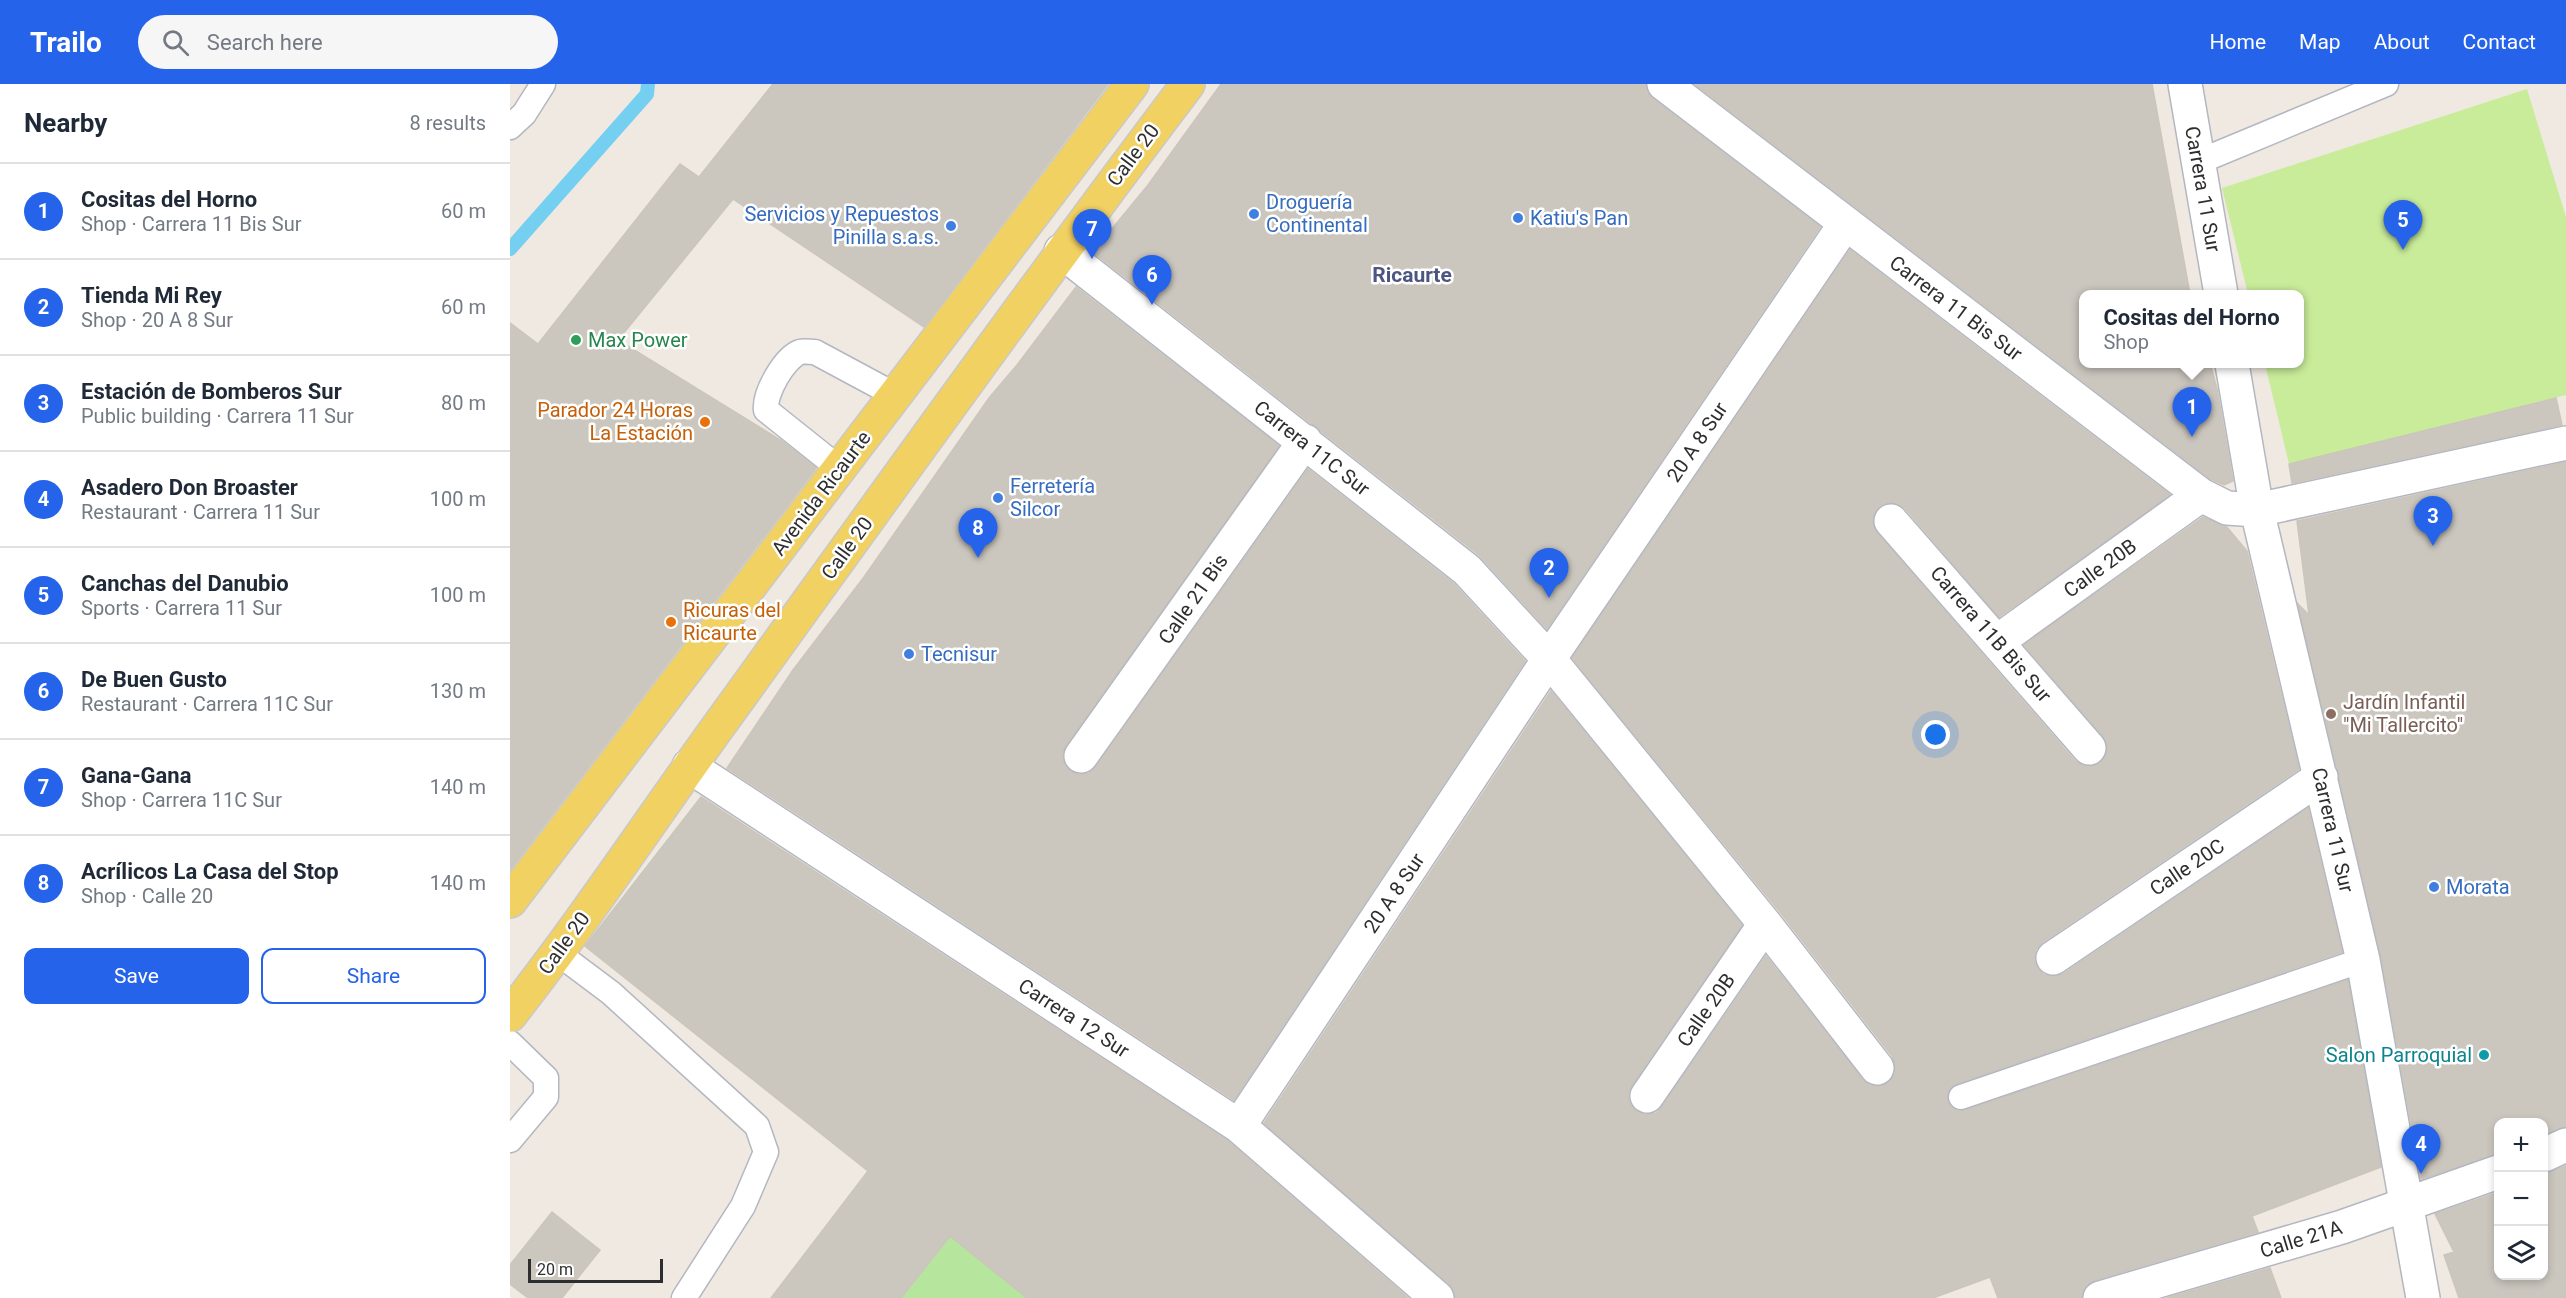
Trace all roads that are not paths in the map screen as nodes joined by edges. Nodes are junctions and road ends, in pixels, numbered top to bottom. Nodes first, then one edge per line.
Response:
1 (543, 84) edge
2 (1132, 84) edge
3 (1188, 84) edge
4 (1664, 84) edge
5 (2185, 84) edge
6 (2386, 84) edge
7 (510, 127) edge
8 (2198, 162) junction
9 (1845, 224) junction
10 (1062, 251) junction
11 (2220, 290) edge
12 (2233, 368) edge
13 (895, 395) junction
14 (1305, 441) junction
15 (2566, 443) edge
16 (840, 469) junction
17 (2201, 495) junction
18 (2257, 510) junction
19 (1891, 521) dead end
20 (1998, 641) junction
21 (1549, 659) junction
22 (2089, 748) dead end
23 (1080, 756) dead end
24 (689, 766) junction
25 (2321, 777) junction
26 (510, 901) edge
27 (1765, 924) junction
28 (559, 954) junction
29 (2053, 958) dead end
30 (2363, 960) junction
31 (510, 1015) edge
32 (510, 1043) edge
33 (1877, 1068) dead end
34 (1647, 1096) dead end
35 (1961, 1097) dead end
36 (1239, 1126) junction
37 (510, 1140) edge
38 (2566, 1145) edge
39 (2548, 1153) edge
40 (2494, 1174) edge
41 (2409, 1203) junction
42 (684, 1298) edge
43 (1437, 1298) edge
44 (2100, 1298) edge
45 (2423, 1298) edge

1 - 7 lane
2 - 13 main road, Avenida Ricaurte
3 - 10 main road, Calle 20
4 - 9 street, Carrera 11 Bis Sur
5 - 8 street, Carrera 11 Sur
6 - 8 lane
8 - 11 street, Carrera 11 Sur
9 - 17 street, Carrera 11 Bis Sur
9 - 21 street, 20 A 8 Sur
10 - 14 street, Carrera 11C Sur
10 - 24 main road, Calle 20
12 - 18 street, Carrera 11 Sur
13 - 16 main road, Avenida Ricaurte
13 - 16 lane
14 - 21 street, Carrera 11C Sur
14 - 23 street, Calle 21 Bis
15 - 18 street, Carrera 11 Bis Sur
16 - 26 main road, Avenida Ricaurte
17 - 18 street, Carrera 11 Bis Sur
17 - 20 street, Calle 20B
18 - 25 street, Carrera 11 Sur
19 - 20 street, Carrera 11B Bis Sur
20 - 22 street, Carrera 11B Bis Sur
21 - 27 street
21 - 36 street, 20 A 8 Sur
24 - 28 main road, Calle 20
24 - 36 street, Carrera 12 Sur
25 - 29 street, Calle 20C
25 - 30 street, Carrera 11 Sur
27 - 33 street
27 - 34 street, Calle 20B
28 - 31 main road, Calle 20
28 - 42 lane
30 - 35 lane
30 - 41 street, Carrera 11 Sur
32 - 37 lane
36 - 43 street, Carrera 12 Sur
38 - 39 street
40 - 41 street, Calle 21A
41 - 44 street, Calle 21A
41 - 45 street, Carrera 11 Sur

